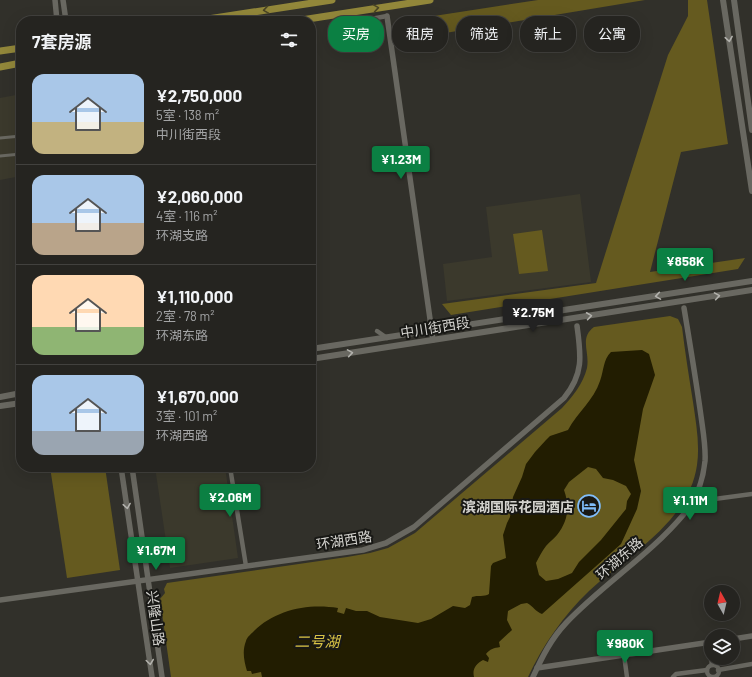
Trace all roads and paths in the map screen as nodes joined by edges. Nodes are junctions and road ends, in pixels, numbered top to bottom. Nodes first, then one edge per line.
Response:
1 (55, 0) edge
2 (63, 0) edge
3 (332, 0) edge
4 (430, 0) edge
5 (723, 0) edge
6 (734, 0) edge
7 (337, 14) junction
8 (57, 16) edge
9 (65, 16) edge
10 (228, 16) edge
11 (387, 16) joint
12 (316, 18) edge
13 (16, 49) edge
14 (0, 51) edge
15 (16, 64) edge
16 (0, 67) edge
17 (752, 130) edge
18 (16, 136) edge
19 (0, 138) edge
20 (16, 154) edge
21 (0, 156) edge
22 (752, 190) edge
23 (752, 281) edge
24 (752, 290) edge
25 (684, 308) dead end
26 (578, 326) dead end
27 (377, 331) dead end
28 (432, 331) junction
29 (387, 338) junction
30 (433, 340) junction
31 (316, 348) edge
32 (316, 358) edge
33 (16, 395) edge
34 (0, 397) edge
35 (16, 404) edge
36 (0, 406) edge
37 (122, 472) edge
38 (133, 472) edge
39 (231, 472) edge
40 (752, 494) edge
41 (692, 502) junction
42 (246, 566) junction
43 (149, 580) junction
44 (138, 581) junction
45 (0, 600) edge
46 (752, 636) edge
47 (740, 638) edge
48 (704, 643) edge
49 (624, 655) junction
50 (752, 664) edge
51 (712, 665) joint
52 (537, 668) junction
53 (707, 670) junction
54 (718, 670) junction
55 (152, 677) edge
56 (162, 677) edge
57 (533, 677) edge
58 (627, 677) edge
59 (673, 677) edge
60 (713, 677) edge

1 - 8 street
2 - 9 street
3 -> 10 main road
7 -> 4 main road
5 -> 22 main road
6 - 17 main road
7 - 11 street
7 - 12 main road
11 - 28 street
13 - 14 main road
15 - 16 main road
18 - 19 street
20 - 21 street
23 -> 28 main road, 中川街西段
30 -> 24 main road, 中川街西段
25 - 41 street, 环湖东路
26 - 42 street, 环湖西路
27 - 29 street
28 - 29 main road, 中川街西段
28 - 30 street
29 - 31 main road, 中川街西段
32 -> 30 main road, 中川街西段
33 - 34 main road
35 - 36 main road
37 -> 44 street, 兴隆山路
38 - 43 street, 兴隆山路
39 - 42 street
40 - 41 street
41 - 52 street, 环湖东路
42 - 43 street, 环湖西路
43 - 44 street, 环湖西路
43 - 56 street, 兴隆山路
44 - 45 street, 环湖西路
44 -> 55 street, 兴隆山路
46 - 47 street
48 - 49 street
49 - 52 street
49 - 58 street
50 - 54 street
51 - 53 street
51 - 54 street
52 - 57 street, 环湖东路
53 - 59 street
53 - 60 street
54 - 60 street

